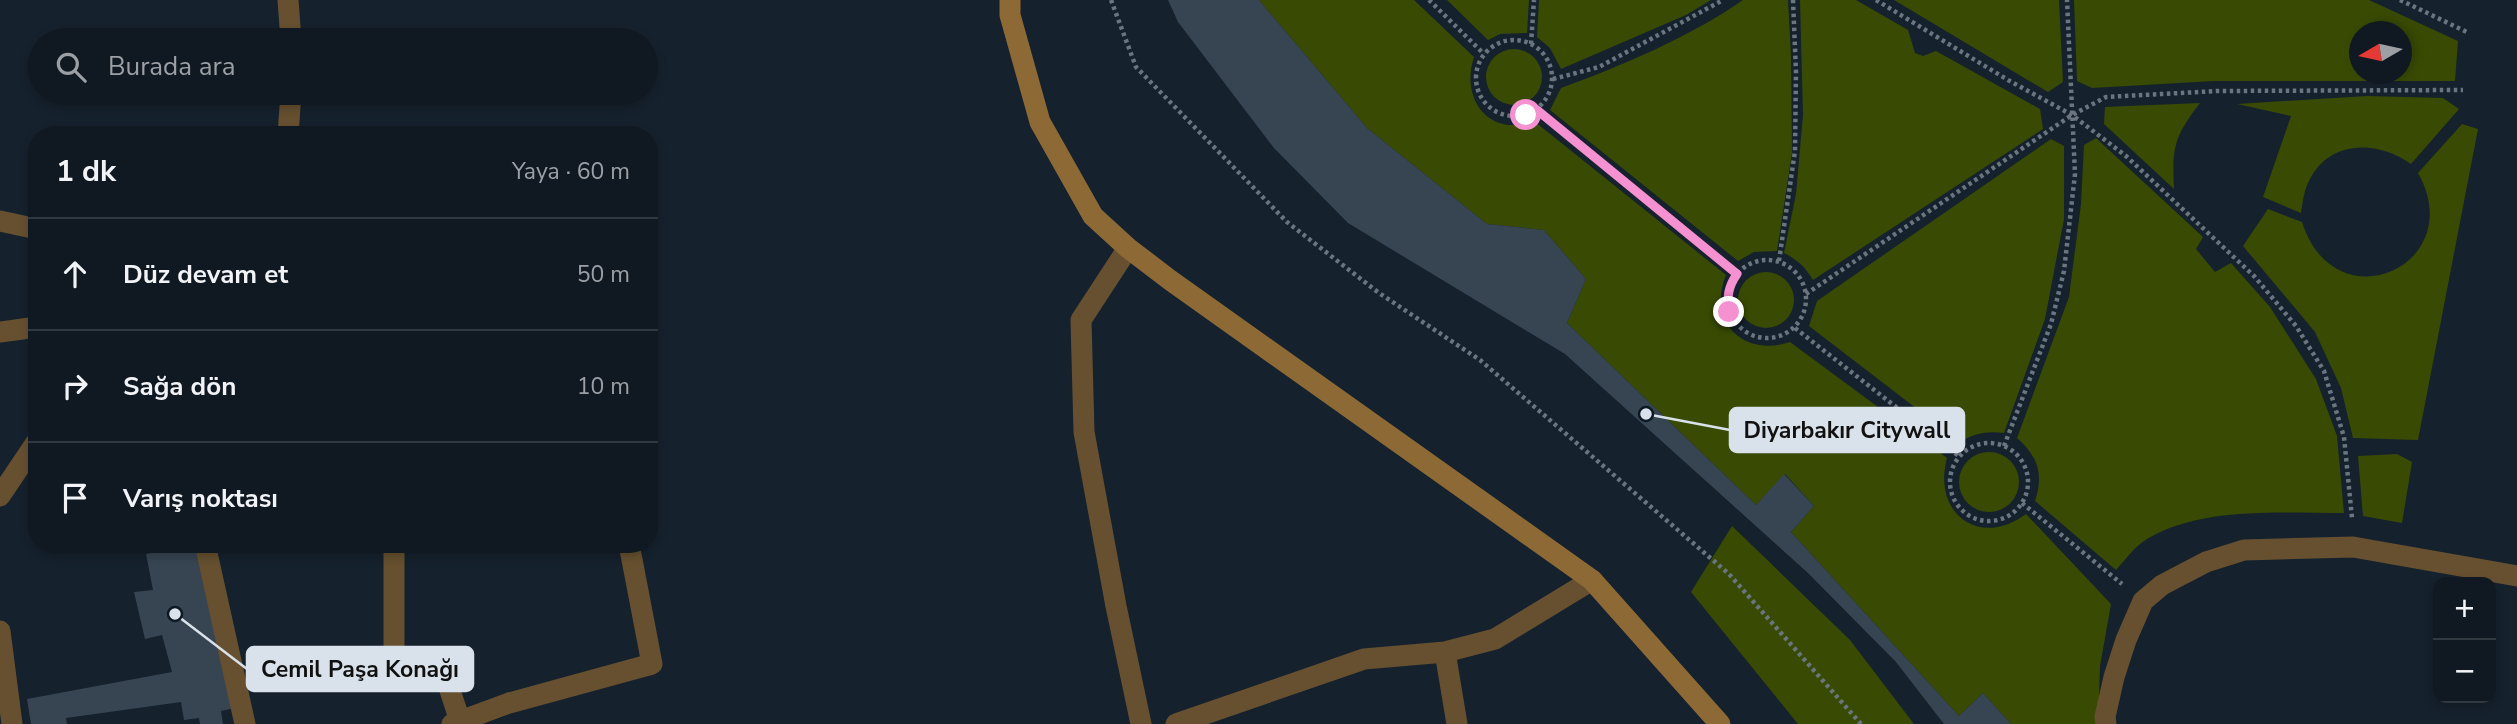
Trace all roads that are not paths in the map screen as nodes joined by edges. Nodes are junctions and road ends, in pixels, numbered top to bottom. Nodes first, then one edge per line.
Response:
1 (288, 0) edge
2 (1010, 0) edge
3 (290, 28) edge
4 (290, 105) edge
5 (289, 126) edge
6 (0, 220) edge
7 (28, 227) edge
8 (1128, 248) junction
9 (28, 328) edge
10 (0, 332) edge
11 (28, 454) edge
12 (0, 496) edge
13 (207, 553) edge
14 (394, 553) edge
15 (631, 553) edge
16 (2517, 576) edge
17 (1592, 580) junction
18 (0, 631) edge
19 (1445, 652) junction
20 (456, 722) edge
21 (12, 724) edge
22 (245, 724) edge
23 (1141, 724) edge
24 (1176, 724) edge
25 (1457, 724) edge
26 (1720, 724) edge
27 (2106, 724) edge

1 - 3 street
2 - 8 street
4 - 5 street
6 - 7 street
8 - 17 street
8 - 23 street
9 - 10 street
11 - 12 street
13 - 22 street
14 - 20 street
15 - 20 street
16 - 27 street
17 - 19 street
17 - 26 street
18 - 21 street
19 - 24 street
19 - 25 street

